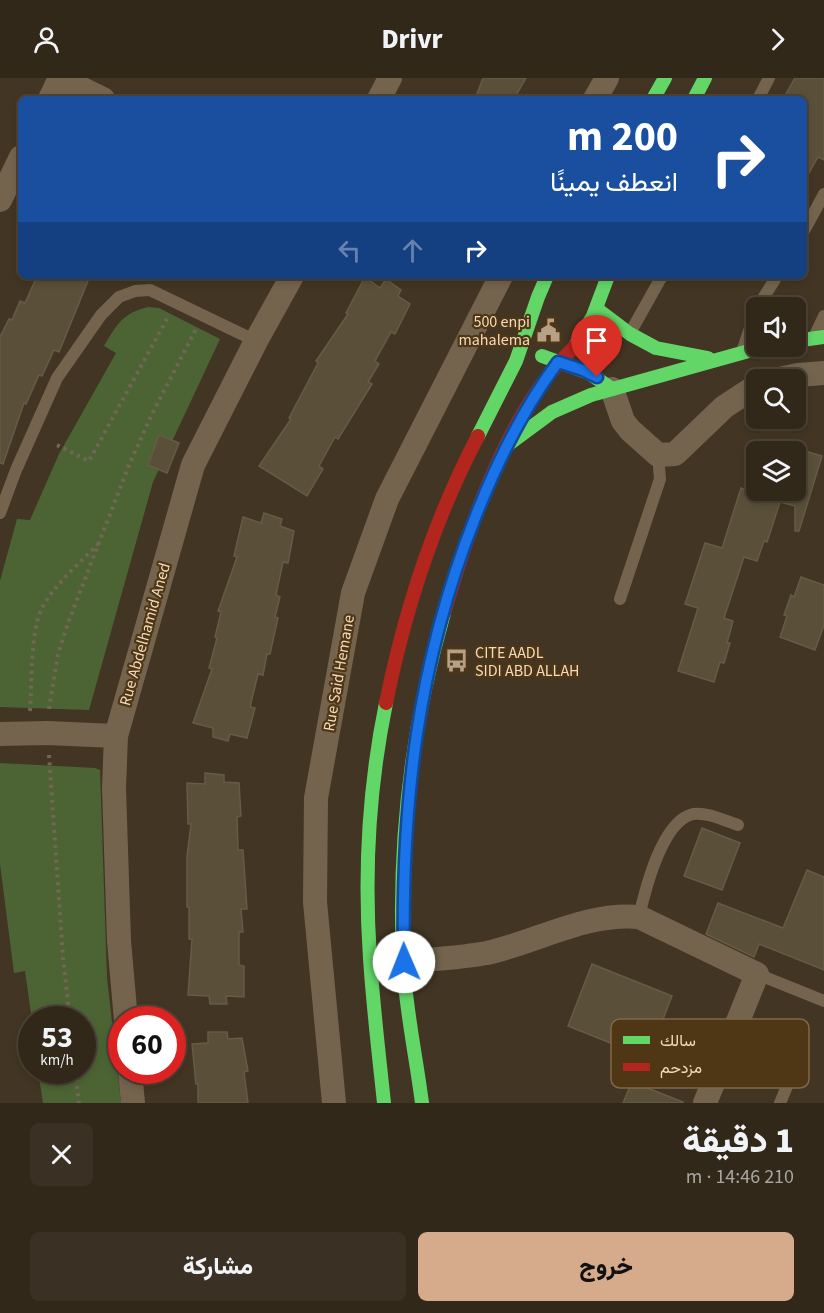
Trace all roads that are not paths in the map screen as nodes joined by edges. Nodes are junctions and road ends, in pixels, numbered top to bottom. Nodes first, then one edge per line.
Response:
1 (60, 78) edge
2 (607, 78) edge
3 (665, 78) edge
4 (705, 78) edge
5 (769, 78) edge
6 (51, 96) edge
7 (97, 96) edge
8 (597, 96) edge
9 (655, 96) edge
10 (696, 96) edge
11 (760, 96) edge
12 (18, 163) edge
13 (824, 194) edge
14 (0, 200) edge
15 (807, 225) edge
16 (290, 279) edge
17 (499, 279) edge
18 (546, 279) edge
19 (607, 279) edge
20 (660, 279) edge
21 (775, 279) edge
22 (764, 297) edge
23 (597, 309) junction
24 (824, 316) edge
25 (525, 334) junction
26 (630, 334) junction
27 (818, 338) edge
28 (746, 340) edge
29 (256, 341) junction
30 (746, 351) edge
31 (742, 352) junction
32 (716, 359) junction
33 (558, 362) junction
34 (824, 373) edge
35 (806, 374) edge
36 (612, 389) junction
37 (746, 393) edge
38 (506, 446) junction
39 (658, 455) junction
40 (0, 513) edge
41 (620, 599) dead end
42 (0, 734) edge
43 (116, 736) junction
44 (738, 825) dead end
45 (639, 917) junction
46 (387, 961) junction
47 (757, 974) junction
48 (824, 1001) edge
49 (125, 1006) edge
50 (739, 1019) edge
51 (131, 1084) edge
52 (711, 1088) edge
53 (786, 1088) edge
54 (133, 1103) edge
55 (334, 1103) edge
56 (384, 1103) edge
57 (422, 1103) edge
58 (705, 1103) edge
59 (780, 1103) edge

1 - 6 street
1 - 7 street
2 - 8 street
3 - 9 main road
4 - 10 main road
5 - 11 lane
12 - 14 street
13 - 15 lane
16 - 29 street, Rue Abdelhamid Aned
17 - 55 street, Rue Said Hemane
18 - 25 main road
19 - 23 main road
20 - 26 lane
21 - 22 lane
23 - 26 main road
23 - 33 main road
24 - 27 lane
25 - 33 main road
25 - 46 main road
26 - 32 main road
28 - 31 lane
29 - 40 lane
29 - 43 street, Rue Abdelhamid Aned
30 - 31 main road
31 - 32 main road
32 - 36 main road
33 - 36 main road
33 - 38 main road
34 - 35 street
36 - 38 main road
36 - 39 street
37 - 39 street
38 - 46 main road
39 - 41 lane
42 - 43 street
43 - 49 street, Rue Abdelhamid Aned
44 - 45 lane
45 - 46 street
45 - 47 street
46 - 56 main road
46 - 57 main road
47 - 48 lane
47 - 50 street
51 - 54 street
52 - 58 street
53 - 59 lane

